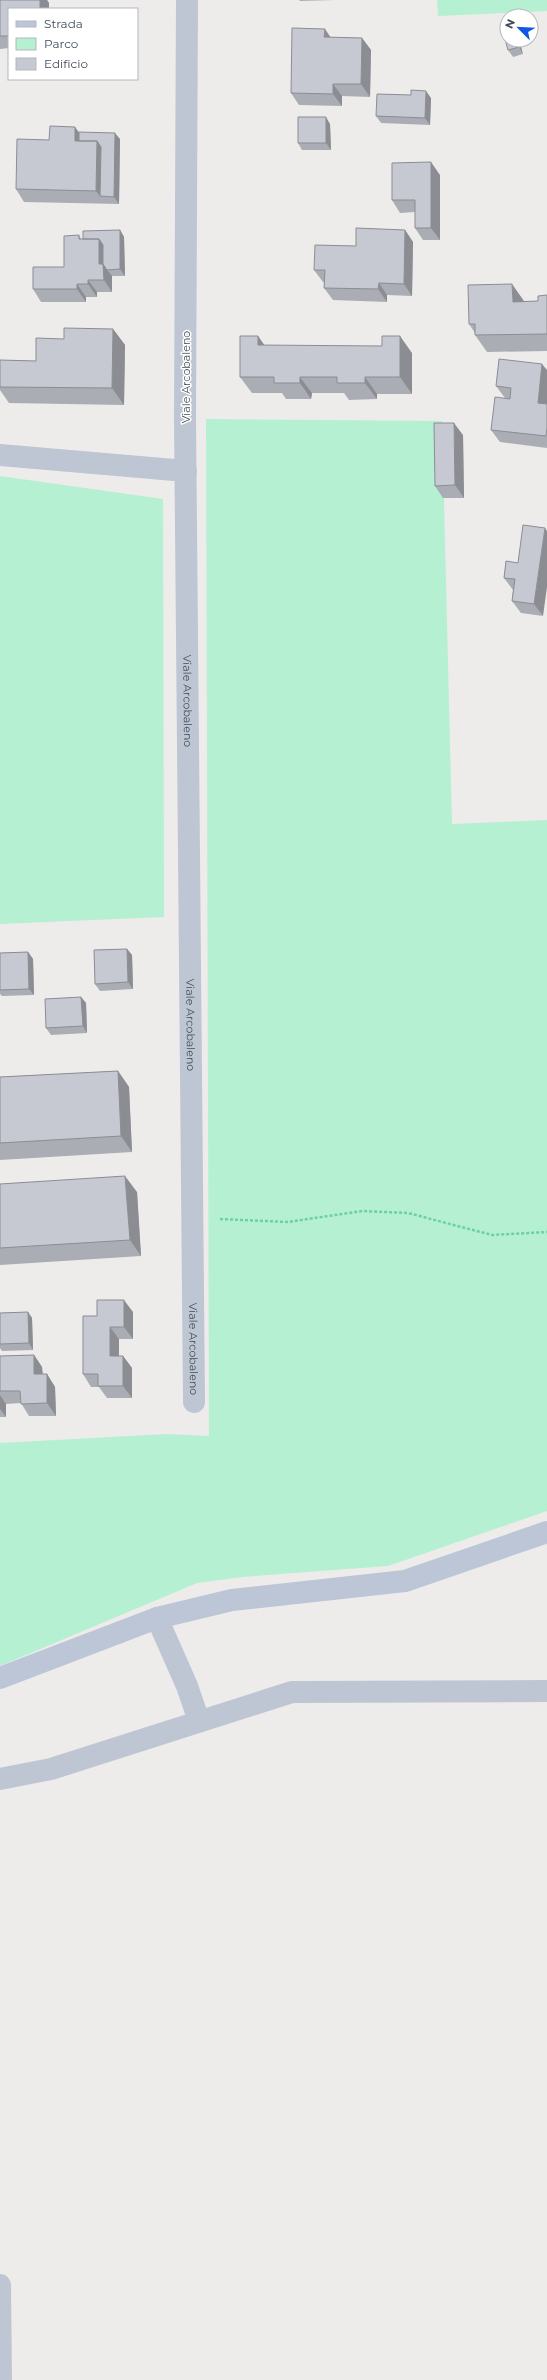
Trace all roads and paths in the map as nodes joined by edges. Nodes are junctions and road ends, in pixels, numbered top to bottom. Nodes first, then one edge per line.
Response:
1 (187, 0) edge
2 (0, 455) edge
3 (186, 471) junction
4 (192, 1218) junction
5 (547, 1232) edge
6 (194, 1402) dead end
7 (547, 1532) edge
8 (157, 1618) junction
9 (0, 1678) edge
10 (547, 1691) edge
11 (199, 1721) junction
12 (0, 1779) edge
13 (0, 2285) edge
14 (1, 2380) edge

1 - 3 street, Viale Arcobaleno
2 - 3 street
3 - 4 street, Viale Arcobaleno
4 - 5 path
4 - 6 street, Viale Arcobaleno
7 - 8 street
8 - 9 street
8 - 11 street
10 - 11 street
11 - 12 street
13 - 14 street

